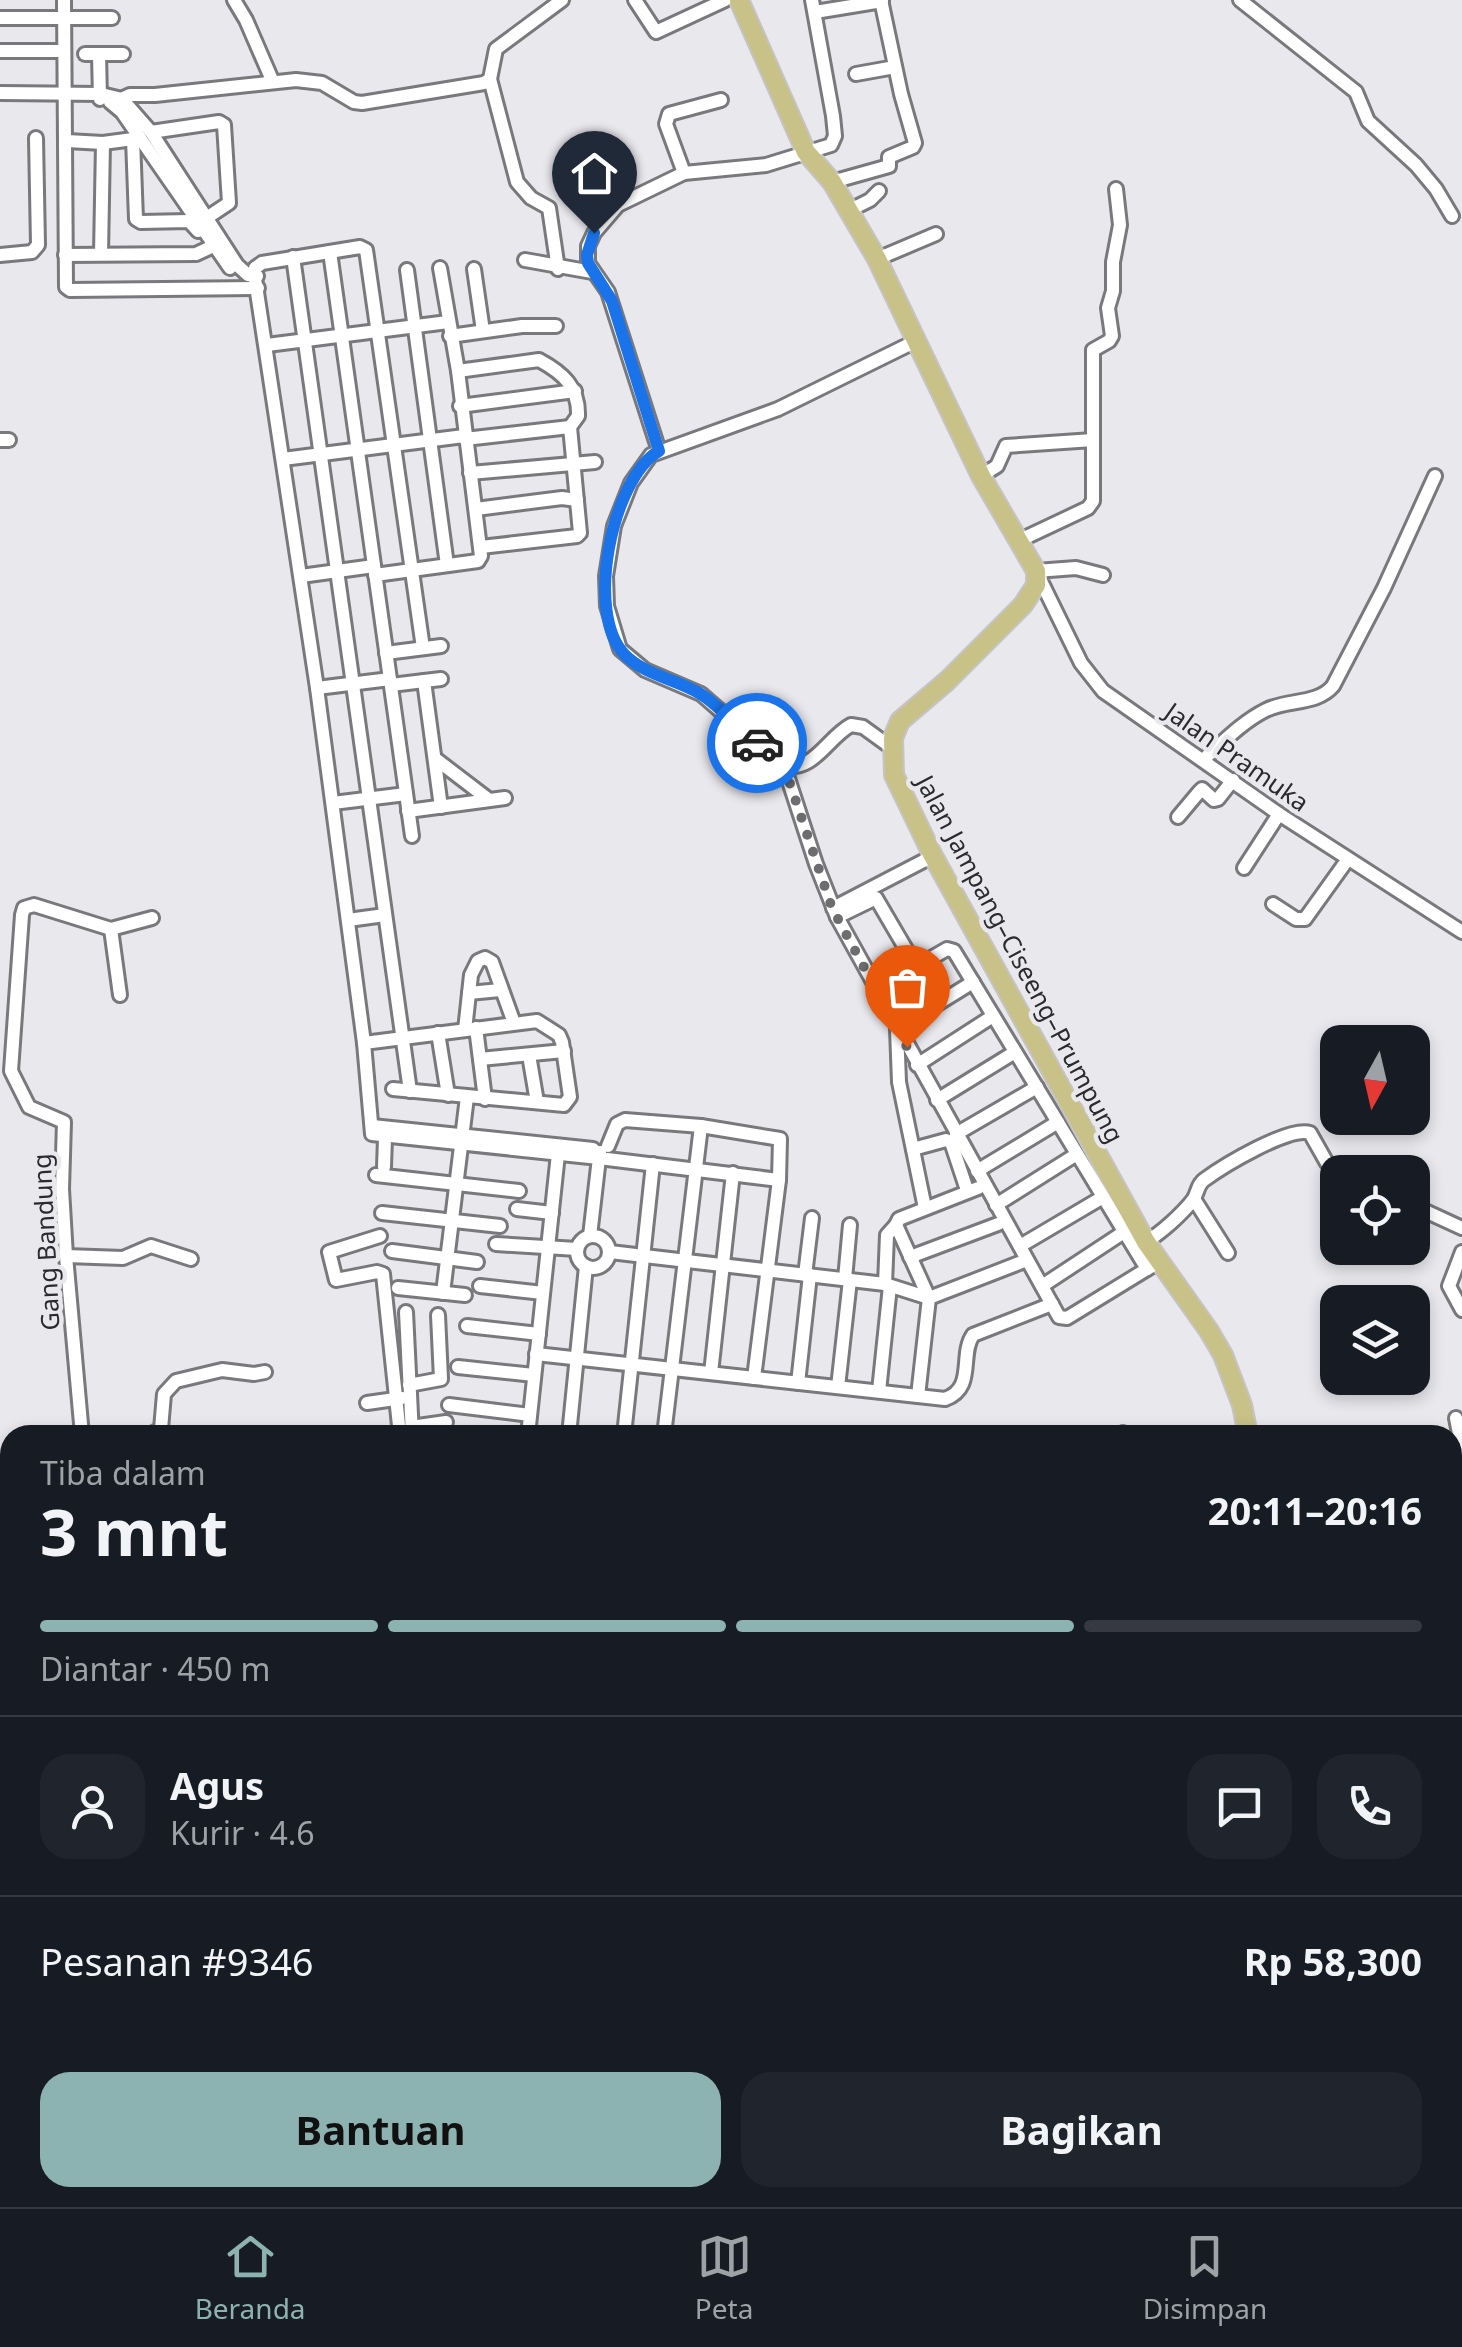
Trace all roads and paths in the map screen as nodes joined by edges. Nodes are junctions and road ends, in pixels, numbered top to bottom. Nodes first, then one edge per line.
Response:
1 (64, 0) edge
2 (234, 0) edge
3 (562, 0) edge
4 (635, 0) edge
5 (725, 0) edge
6 (740, 0) edge
7 (882, 0) edge
8 (1240, 0) edge
9 (814, 6) edge
10 (0, 18) edge
11 (112, 18) dead end
12 (64, 19) junction
13 (0, 51) edge
14 (63, 51) junction
15 (123, 54) dead end
16 (895, 67) junction
17 (856, 74) dead end
18 (490, 79) junction
19 (272, 80) junction
20 (0, 96) edge
21 (66, 97) junction
22 (109, 99) junction
23 (720, 100) dead end
24 (141, 136) junction
25 (36, 138) dead end
26 (67, 142) junction
27 (103, 142) junction
28 (806, 152) junction
29 (684, 173) junction
30 (832, 182) junction
31 (1116, 189) dead end
32 (880, 191) dead end
33 (848, 211) junction
34 (1452, 216) dead end
35 (200, 221) junction
36 (936, 234) dead end
37 (209, 248) junction
38 (330, 252) junction
39 (101, 254) junction
40 (0, 255) edge
41 (66, 255) junction
42 (293, 257) junction
43 (877, 259) junction
44 (525, 260) dead end
45 (440, 268) dead end
46 (474, 269) dead end
47 (558, 269) junction
48 (407, 270) dead end
49 (592, 272) junction
50 (257, 282) junction
51 (234, 288) junction
52 (415, 326) junction
53 (556, 326) dead end
54 (449, 329) junction
55 (379, 331) junction
56 (483, 331) junction
57 (342, 336) junction
58 (305, 341) junction
59 (914, 342) junction
60 (267, 345) junction
61 (458, 371) junction
62 (575, 391) junction
63 (460, 406) junction
64 (570, 427) junction
65 (464, 438) junction
66 (430, 440) junction
67 (1093, 440) junction
68 (394, 444) junction
69 (358, 449) junction
70 (659, 451) junction
71 (321, 454) junction
72 (283, 460) junction
73 (573, 462) junction
74 (595, 462) dead end
75 (470, 473) junction
76 (980, 476) junction
77 (1435, 476) dead end
78 (577, 500) junction
79 (476, 508) junction
80 (1018, 541) junction
81 (480, 553) junction
82 (447, 565) junction
83 (412, 570) junction
84 (375, 571) junction
85 (1036, 571) junction
86 (337, 572) junction
87 (1104, 575) dead end
88 (301, 576) junction
89 (441, 646) dead end
90 (423, 648) junction
91 (386, 653) junction
92 (441, 679) dead end
93 (424, 681) junction
94 (390, 682) junction
95 (353, 684) junction
96 (317, 688) junction
97 (892, 748) junction
98 (437, 760) junction
99 (1203, 760) junction
100 (784, 766) junction
101 (1233, 780) junction
102 (406, 794) junction
103 (504, 798) dead end
104 (369, 799) junction
105 (488, 799) junction
106 (332, 804) junction
107 (441, 807) junction
108 (408, 811) junction
109 (1278, 814) junction
110 (1178, 817) dead end
111 (412, 836) dead end
112 (933, 856) junction
113 (1348, 859) junction
114 (1244, 868) dead end
115 (1273, 904) dead end
116 (834, 912) junction
117 (386, 915) junction
118 (152, 918) dead end
119 (348, 920) junction
120 (112, 929) junction
121 (1462, 932) edge
122 (917, 968) junction
123 (972, 982) junction
124 (500, 990) junction
125 (876, 990) junction
126 (469, 993) junction
127 (120, 996) dead end
128 (994, 1016) junction
129 (514, 1023) junction
130 (470, 1029) junction
131 (897, 1029) junction
132 (438, 1033) junction
133 (403, 1038) junction
134 (364, 1044) junction
135 (564, 1051) junction
136 (1015, 1052) junction
137 (529, 1054) junction
138 (480, 1060) junction
139 (917, 1064) junction
140 (1037, 1088) junction
141 (393, 1089) dead end
142 (410, 1091) junction
143 (448, 1095) junction
144 (536, 1095) junction
145 (467, 1097) junction
146 (492, 1099) junction
147 (937, 1100) junction
148 (1058, 1122) junction
149 (372, 1126) junction
150 (701, 1126) junction
151 (956, 1134) junction
152 (385, 1138) junction
153 (462, 1140) junction
154 (913, 1148) junction
155 (604, 1153) junction
156 (558, 1154) junction
157 (1077, 1154) junction
158 (1323, 1155) edge
159 (654, 1164) junction
160 (695, 1168) junction
161 (977, 1171) junction
162 (733, 1173) junction
163 (779, 1180) junction
164 (456, 1184) junction
165 (519, 1191) dead end
166 (1103, 1197) junction
167 (1194, 1199) junction
168 (996, 1204) junction
169 (925, 1208) junction
170 (517, 1209) dead end
171 (552, 1212) junction
172 (382, 1213) dead end
173 (1430, 1213) edge
174 (812, 1218) dead end
175 (452, 1221) junction
176 (998, 1224) dead end
177 (850, 1225) dead end
178 (896, 1225) junction
179 (500, 1226) dead end
180 (1462, 1228) edge
181 (1124, 1232) junction
182 (380, 1236) dead end
183 (594, 1236) junction
184 (1146, 1242) junction
185 (496, 1244) dead end
186 (1020, 1246) junction
187 (577, 1249) junction
188 (548, 1250) junction
189 (392, 1252) dead end
190 (610, 1252) junction
191 (1462, 1252) edge
192 (1228, 1253) dead end
193 (66, 1256) junction
194 (644, 1257) junction
195 (448, 1258) junction
196 (910, 1258) junction
197 (191, 1259) dead end
198 (1027, 1260) junction
199 (477, 1262) dead end
200 (683, 1262) junction
201 (723, 1266) junction
202 (1153, 1266) junction
203 (589, 1267) junction
204 (766, 1270) junction
205 (808, 1275) junction
206 (847, 1279) junction
207 (888, 1285) junction
208 (480, 1286) dead end
209 (1042, 1286) junction
210 (398, 1288) dead end
211 (443, 1293) junction
212 (543, 1293) junction
213 (465, 1295) dead end
214 (929, 1298) junction
215 (1052, 1304) junction
216 (1462, 1310) edge
217 (406, 1312) dead end
218 (438, 1314) dead end
219 (467, 1326) dead end
220 (538, 1334) junction
221 (536, 1354) junction
222 (581, 1359) junction
223 (632, 1365) junction
224 (458, 1366) dead end
225 (671, 1369) junction
226 (265, 1372) dead end
227 (711, 1374) junction
228 (534, 1375) junction
229 (754, 1378) junction
230 (798, 1383) junction
231 (838, 1387) junction
232 (879, 1392) junction
233 (405, 1394) junction
234 (918, 1396) junction
235 (367, 1403) dead end
236 (449, 1405) dead end
237 (530, 1415) junction
238 (1456, 1418) dead end
239 (446, 1422) dead end
240 (81, 1425) edge
241 (161, 1425) edge
242 (407, 1425) edge
243 (435, 1425) edge
244 (529, 1425) edge
245 (571, 1425) edge
246 (578, 1425) edge
247 (625, 1425) edge
248 (665, 1425) edge
249 (1246, 1425) edge
250 (1457, 1425) edge

1 - 12 street
2 - 19 street
3 - 18 street
4 - 5 street
6 - 28 main road
7 - 9 street
7 - 16 street
8 - 34 street
9 - 28 street
10 - 12 street
11 - 12 street
12 - 14 street
13 - 14 street
14 - 21 street
15 - 22 street
16 - 17 street
16 - 30 street
18 - 19 street
18 - 47 street
19 - 22 street
20 - 21 street
21 - 22 street
21 - 26 street
22 - 24 street
23 - 29 street
24 - 27 street
24 - 35 street
24 - 35 street
24 - 35 street
25 - 40 street
26 - 27 street
26 - 41 street
27 - 39 street
28 - 29 street
28 - 30 main road
29 - 49 street
30 - 33 main road
31 - 67 street
32 - 33 street
33 - 43 main road
35 - 37 street
35 - 50 street
36 - 43 street
37 - 39 street
37 - 51 street
38 - 42 street
38 - 55 street
38 - 57 street
39 - 41 street
41 - 51 street
42 - 50 street
42 - 58 street
43 - 59 main road
44 - 47 street
45 - 54 street
46 - 56 street
47 - 49 street
48 - 52 street
49 - 70 street
50 - 51 street
50 - 60 street
52 - 54 street
52 - 55 street
52 - 66 street
53 - 56 street
54 - 56 street
54 - 61 street
55 - 57 street
55 - 68 street
57 - 58 street
57 - 69 street
58 - 60 street
58 - 71 street
59 - 70 street
59 - 76 main road
60 - 72 street
61 - 62 street
61 - 63 street
62 - 63 street
62 - 64 street
63 - 65 street
64 - 65 street
64 - 73 street
65 - 66 street
65 - 75 street
66 - 68 street
66 - 82 street
67 - 76 street
67 - 80 street
68 - 69 street
68 - 83 street
69 - 71 street
69 - 84 street
70 - 100 street
71 - 72 street
71 - 86 street
72 - 88 street
73 - 74 street
73 - 75 street
73 - 78 street
75 - 79 street
76 - 80 main road
77 - 99 street
78 - 79 street
78 - 81 street
79 - 81 street
80 - 85 main road
81 - 82 street
82 - 83 street
83 - 84 street
83 - 90 street
84 - 86 street
84 - 91 street
85 - 87 street
85 - 97 main road
85 - 99 street, Jalan Pramuka
86 - 88 street
86 - 95 street
88 - 96 street
89 - 90 street
90 - 91 street
91 - 94 street
92 - 93 street
93 - 94 street
93 - 98 street
94 - 95 street
94 - 102 street
95 - 96 street
95 - 104 street
96 - 106 street
97 - 100 street
97 - 112 main road, Jalan Jampang–Ciseeng–Prumpung
98 - 105 street
98 - 107 street
99 - 101 street, Jalan Pramuka
100 - 116 street
101 - 109 street, Jalan Pramuka
101 - 110 street
102 - 104 street
102 - 108 street
103 - 105 street
104 - 106 street
104 - 117 street
105 - 107 street
106 - 119 street
107 - 108 street
108 - 111 street
109 - 113 street, Jalan Pramuka
109 - 114 street
112 - 116 street
112 - 184 main road, Jalan Jampang–Ciseeng–Prumpung
113 - 115 street
113 - 121 street, Jalan Pramuka
116 - 122 street
116 - 125 street
117 - 119 street
117 - 133 street
118 - 120 street
119 - 134 street
120 - 127 street
120 - 193 street, Gang Bandung
122 - 123 street
122 - 125 street
123 - 128 street
123 - 131 street
124 - 126 street
124 - 126 street
124 - 129 street
125 - 131 street
126 - 130 street
128 - 136 street
128 - 139 street
129 - 130 street
129 - 135 street
130 - 132 street
130 - 138 street
131 - 139 street
131 - 154 street
132 - 133 street
132 - 143 street
133 - 134 street
133 - 142 street
134 - 149 street
135 - 137 street
135 - 144 street
136 - 140 street
136 - 147 street
137 - 138 street
137 - 144 street
138 - 146 street
139 - 147 street
140 - 148 street
140 - 151 street
141 - 142 street
142 - 143 street
143 - 145 street
144 - 146 street
145 - 146 street
145 - 153 street
147 - 151 street
148 - 157 street
148 - 161 street
149 - 152 street
149 - 153 street
150 - 155 street
150 - 160 street
150 - 163 street
151 - 161 street
152 - 153 street
152 - 164 street
153 - 155 street
153 - 156 street
153 - 164 street
154 - 169 street
154 - 169 street
155 - 156 street
155 - 159 street
155 - 183 street
156 - 171 street
157 - 166 street
157 - 168 street
158 - 167 street
159 - 160 street
159 - 194 street
160 - 162 street
160 - 200 street
161 - 168 street
162 - 163 street
162 - 201 street
163 - 204 street
164 - 165 street
164 - 175 street
166 - 181 street
166 - 186 street
167 - 184 street
167 - 192 street
168 - 186 street
169 - 178 street
170 - 171 street
171 - 188 street
172 - 175 street
173 - 180 street
174 - 205 street
175 - 179 street
175 - 195 street
176 - 196 street
177 - 206 street
178 - 196 street
178 - 207 street
181 - 202 street
181 - 209 street
182 - 233 street
183 - 187 street
183 - 190 street
184 - 202 main road, Jalan Jampang–Ciseeng–Prumpung
185 - 188 street
186 - 198 street
187 - 188 street
187 - 203 street
188 - 212 street
189 - 195 street
190 - 194 street
190 - 203 street
191 - 216 street
193 - 197 street
193 - 240 street, Gang Bandung
194 - 200 street
194 - 223 street
195 - 199 street
195 - 211 street
196 - 214 street
198 - 209 street
198 - 214 street
200 - 201 street
200 - 225 street
201 - 204 street
201 - 227 street
202 - 215 street
202 - 249 main road, Jalan Jampang–Ciseeng–Prumpung
203 - 222 street
204 - 205 street
204 - 229 street
205 - 206 street
205 - 230 street
206 - 207 street
206 - 231 street
207 - 214 street
207 - 232 street
208 - 212 street
209 - 215 street
210 - 211 street
211 - 213 street
212 - 220 street
214 - 234 street
215 - 234 street
217 - 233 street
218 - 233 street
219 - 220 street
220 - 221 street
221 - 222 street
221 - 228 street
222 - 223 street
222 - 245 street
222 - 246 street
223 - 225 street
223 - 247 street
224 - 228 street
225 - 227 street
225 - 248 street
226 - 241 street
227 - 229 street
228 - 237 street
229 - 230 street
230 - 231 street
231 - 232 street
232 - 234 street
233 - 235 street
233 - 242 street
236 - 237 street
237 - 244 street
238 - 250 street
239 - 243 street

